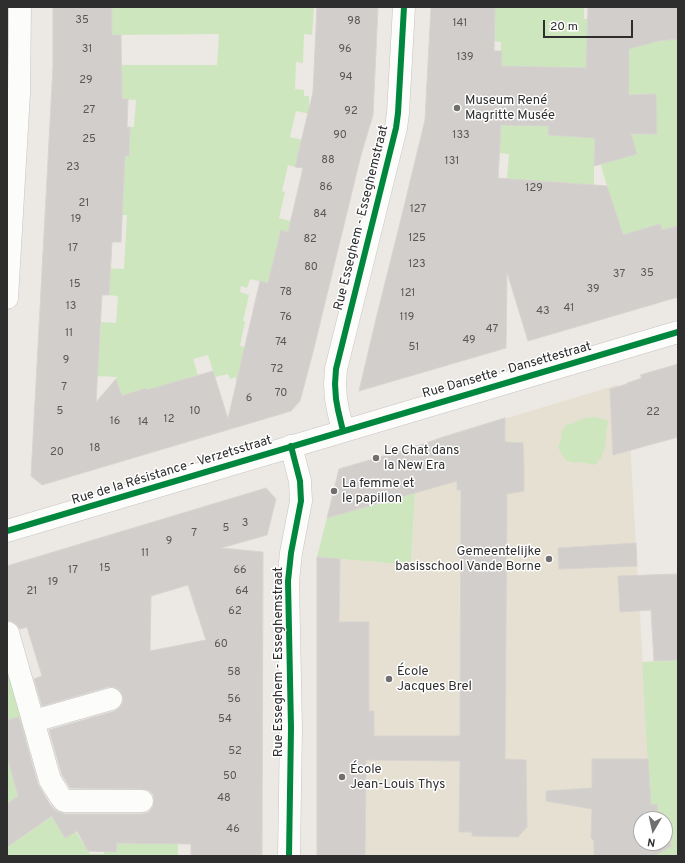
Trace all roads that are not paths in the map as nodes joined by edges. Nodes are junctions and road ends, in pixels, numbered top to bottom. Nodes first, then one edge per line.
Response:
1 (20, 7) edge
2 (404, 7) edge
3 (7, 298) edge
4 (678, 332) edge
5 (343, 431) junction
6 (291, 446) junction
7 (9, 526) edge
8 (8, 633) dead end
9 (111, 700) dead end
10 (34, 721) junction
11 (142, 801) dead end
12 (289, 856) edge

1 - 3 street
2 - 5 street, Rue Esseghem - Esseghemstraat
4 - 5 street, Rue Dansette - Dansettestraat
5 - 6 street, Rue de la Résistance - Verzetsstraat
6 - 7 street, Rue de la Résistance - Verzetsstraat
6 - 12 street, Rue Esseghem - Esseghemstraat
8 - 10 street
9 - 10 street
10 - 11 street

